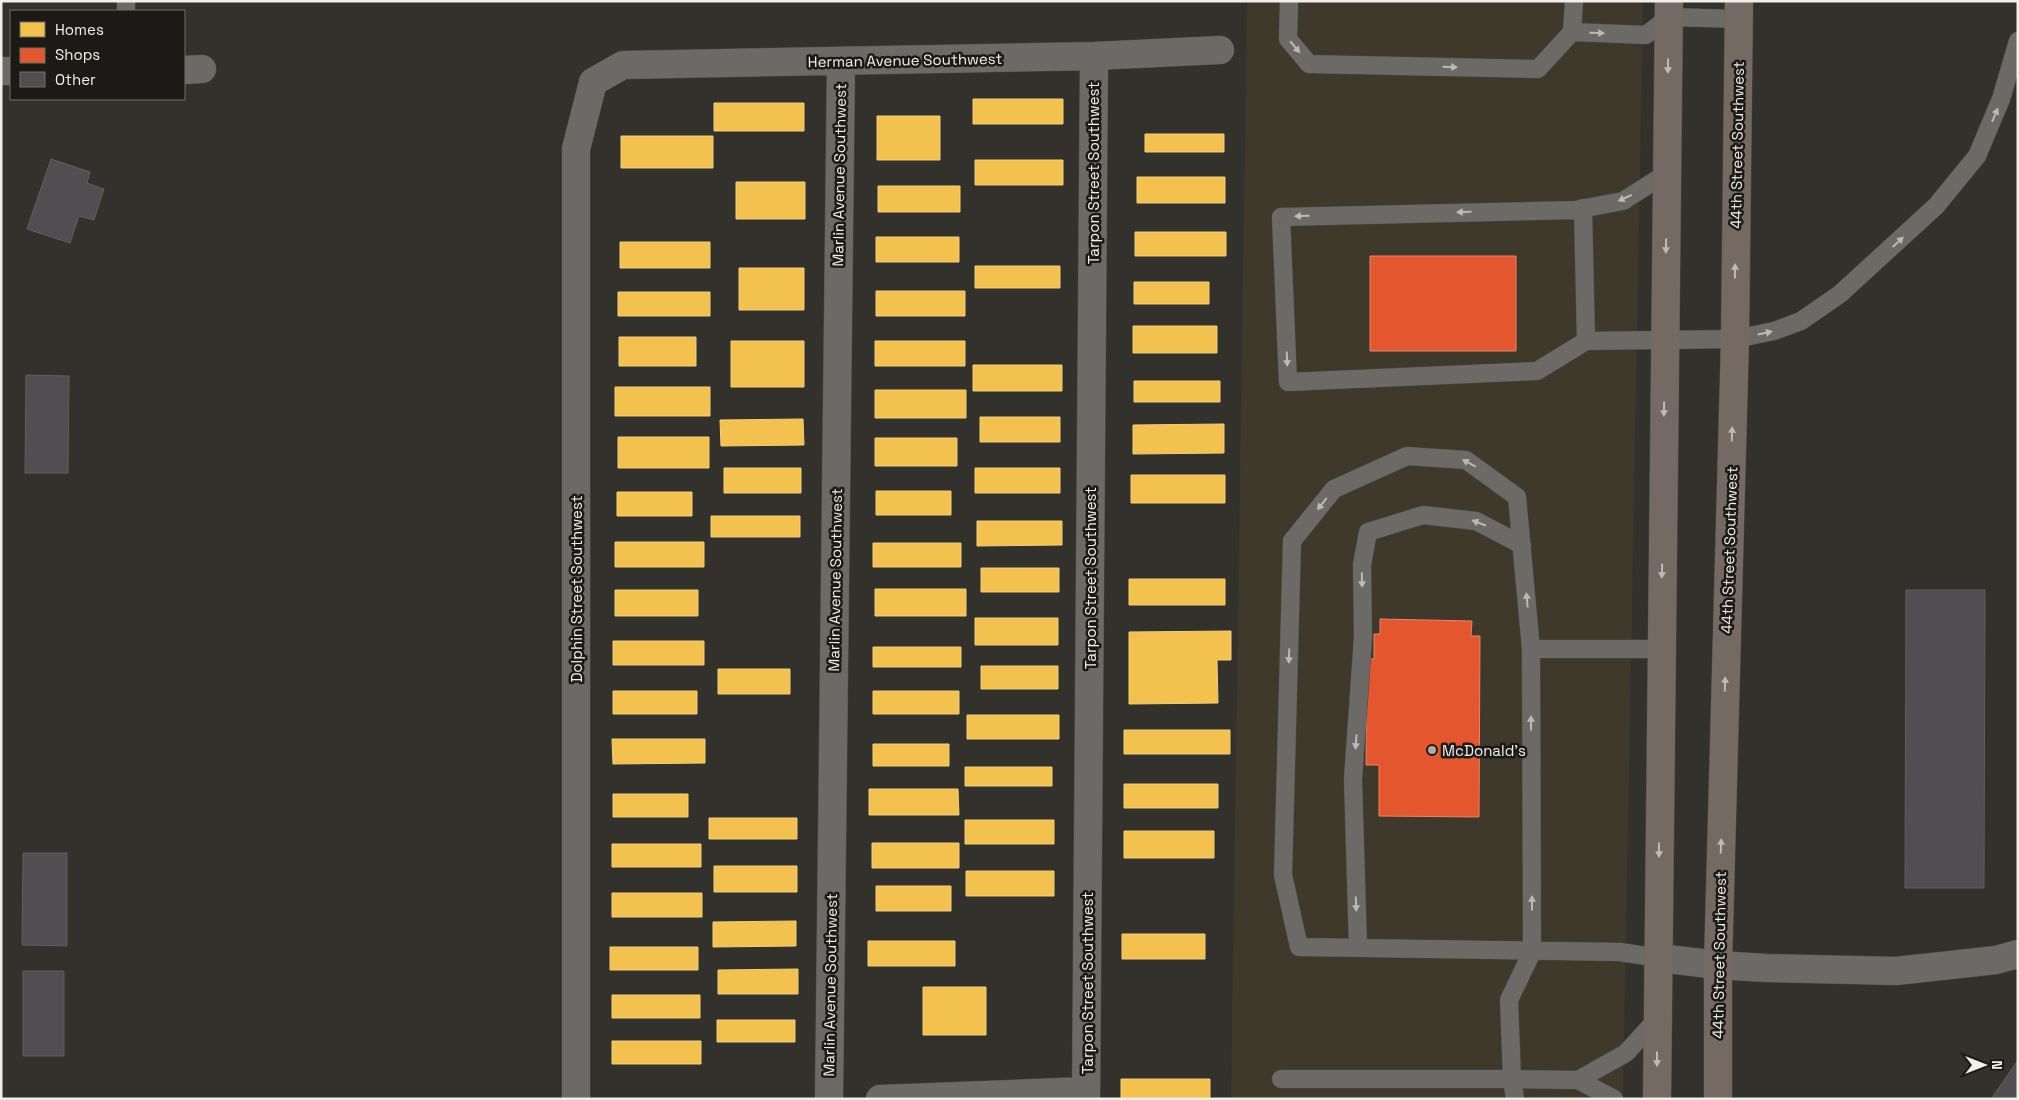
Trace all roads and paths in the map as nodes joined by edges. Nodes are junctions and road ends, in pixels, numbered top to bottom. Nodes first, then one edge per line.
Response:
1 (1289, 1) edge
2 (1574, 1) edge
3 (1664, 7) edge
4 (1739, 10) edge
5 (1572, 32) junction
6 (2018, 41) edge
7 (1220, 50) dead end
8 (1094, 56) junction
9 (841, 62) junction
10 (593, 82) joint
11 (1666, 173) junction
12 (1583, 208) junction
13 (1665, 339) junction
14 (1734, 339) junction
15 (1586, 341) junction
16 (1522, 545) junction
17 (1531, 649) junction
18 (1661, 650) junction
19 (1358, 948) junction
20 (1532, 952) junction
21 (2018, 954) edge
22 (1659, 958) junction
23 (1718, 965) junction
24 (1657, 1019) junction
25 (1281, 1079) dead end
26 (1512, 1079) junction
27 (1578, 1080) junction
28 (1086, 1095) edge
29 (576, 1099) edge
30 (829, 1099) edge
31 (880, 1099) edge
32 (1515, 1099) edge
33 (1614, 1099) edge
34 (1657, 1099) edge
35 (1718, 1099) edge

1 -> 5 lane
2 - 5 lane
3 - 4 lane
5 -> 3 lane
3 -> 11 main road
14 -> 4 main road, 44th Street Southwest
14 -> 6 lane
7 - 8 street, Herman Avenue Southwest
8 - 9 street, Herman Avenue Southwest
8 - 28 street, Tarpon Street Southwest
9 - 10 street, Herman Avenue Southwest
9 - 30 street, Marlin Avenue Southwest
10 - 29 street, Dolphin Street Southwest
11 -> 12 lane
11 -> 13 main road
12 - 15 lane
12 -> 15 lane
13 - 14 lane
13 - 15 lane
13 -> 18 main road
23 -> 14 main road, 44th Street Southwest
17 -> 16 lane
16 -> 19 lane
16 -> 19 lane
17 - 18 lane
20 -> 17 lane
18 -> 22 main road
19 - 20 lane
20 - 22 lane
20 - 26 lane
21 - 23 street
22 - 23 street
22 - 24 main road
23 - 35 main road, 44th Street Southwest
24 - 27 lane
24 -> 34 main road
25 - 26 lane
26 - 27 lane
26 - 32 lane
27 - 33 lane
28 - 31 street

